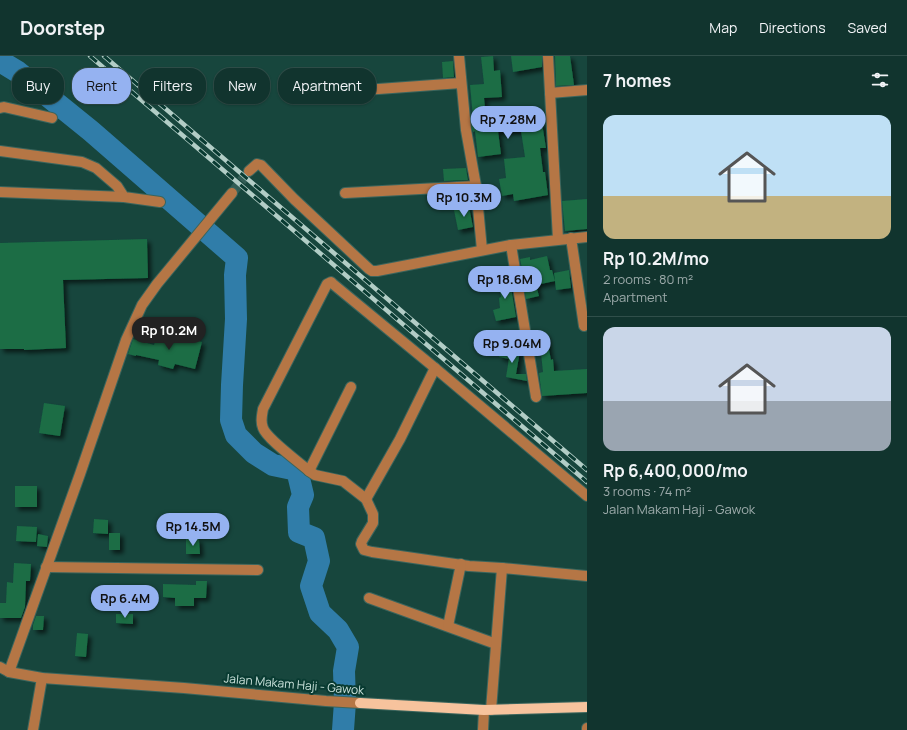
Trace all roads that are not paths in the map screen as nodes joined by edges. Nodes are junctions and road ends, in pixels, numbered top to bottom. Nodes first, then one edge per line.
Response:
1 (459, 56) edge
2 (548, 56) edge
3 (461, 83) junction
4 (376, 89) edge
5 (587, 90) edge
6 (550, 93) junction
7 (0, 108) edge
8 (52, 118) dead end
9 (0, 151) edge
10 (249, 171) tunnel mouth
11 (476, 186) junction
12 (0, 192) edge
13 (232, 193) tunnel mouth
14 (345, 194) dead end
15 (124, 197) junction
16 (160, 202) dead end
17 (587, 237) edge
18 (571, 238) junction
19 (558, 239) junction
20 (511, 245) junction
21 (482, 250) junction
22 (584, 326) dead end
23 (435, 368) junction
24 (351, 387) dead end
25 (536, 397) dead end
26 (309, 471) junction
27 (587, 496) edge
28 (366, 499) junction
29 (461, 564) junction
30 (46, 567) junction
31 (502, 568) junction
32 (258, 570) dead end
33 (587, 576) edge
34 (369, 598) dead end
35 (448, 626) junction
36 (496, 644) junction
37 (4, 669) edge
38 (42, 678) junction
39 (360, 703) joint
40 (587, 707) edge
41 (488, 710) junction
42 (33, 730) edge
43 (483, 730) edge

1 - 3 street
2 - 6 street
3 - 4 street
3 - 11 street
5 - 6 street
6 - 19 street
7 - 8 street
9 - 15 street
10 - 21 street
11 - 14 street
11 - 21 street
12 - 15 street
13 - 30 street
15 - 16 street
17 - 18 street
18 - 19 street
18 - 22 street
19 - 20 street
20 - 21 street
20 - 25 street
23 - 26 street
23 - 27 street
23 - 28 street
24 - 26 street
26 - 28 street
28 - 29 street
29 - 31 street
29 - 35 street
30 - 32 street
30 - 37 street
31 - 33 street
31 - 36 street
34 - 35 street
35 - 36 street
36 - 41 street
37 - 38 street, Jalan Makam Haji - Gawok
38 - 39 street, Jalan Makam Haji - Gawok
38 - 42 street
39 - 41 main road, Jalan Makam Haji - Gawok
40 - 41 main road, Jalan Makam Haji - Gawok
41 - 43 street

